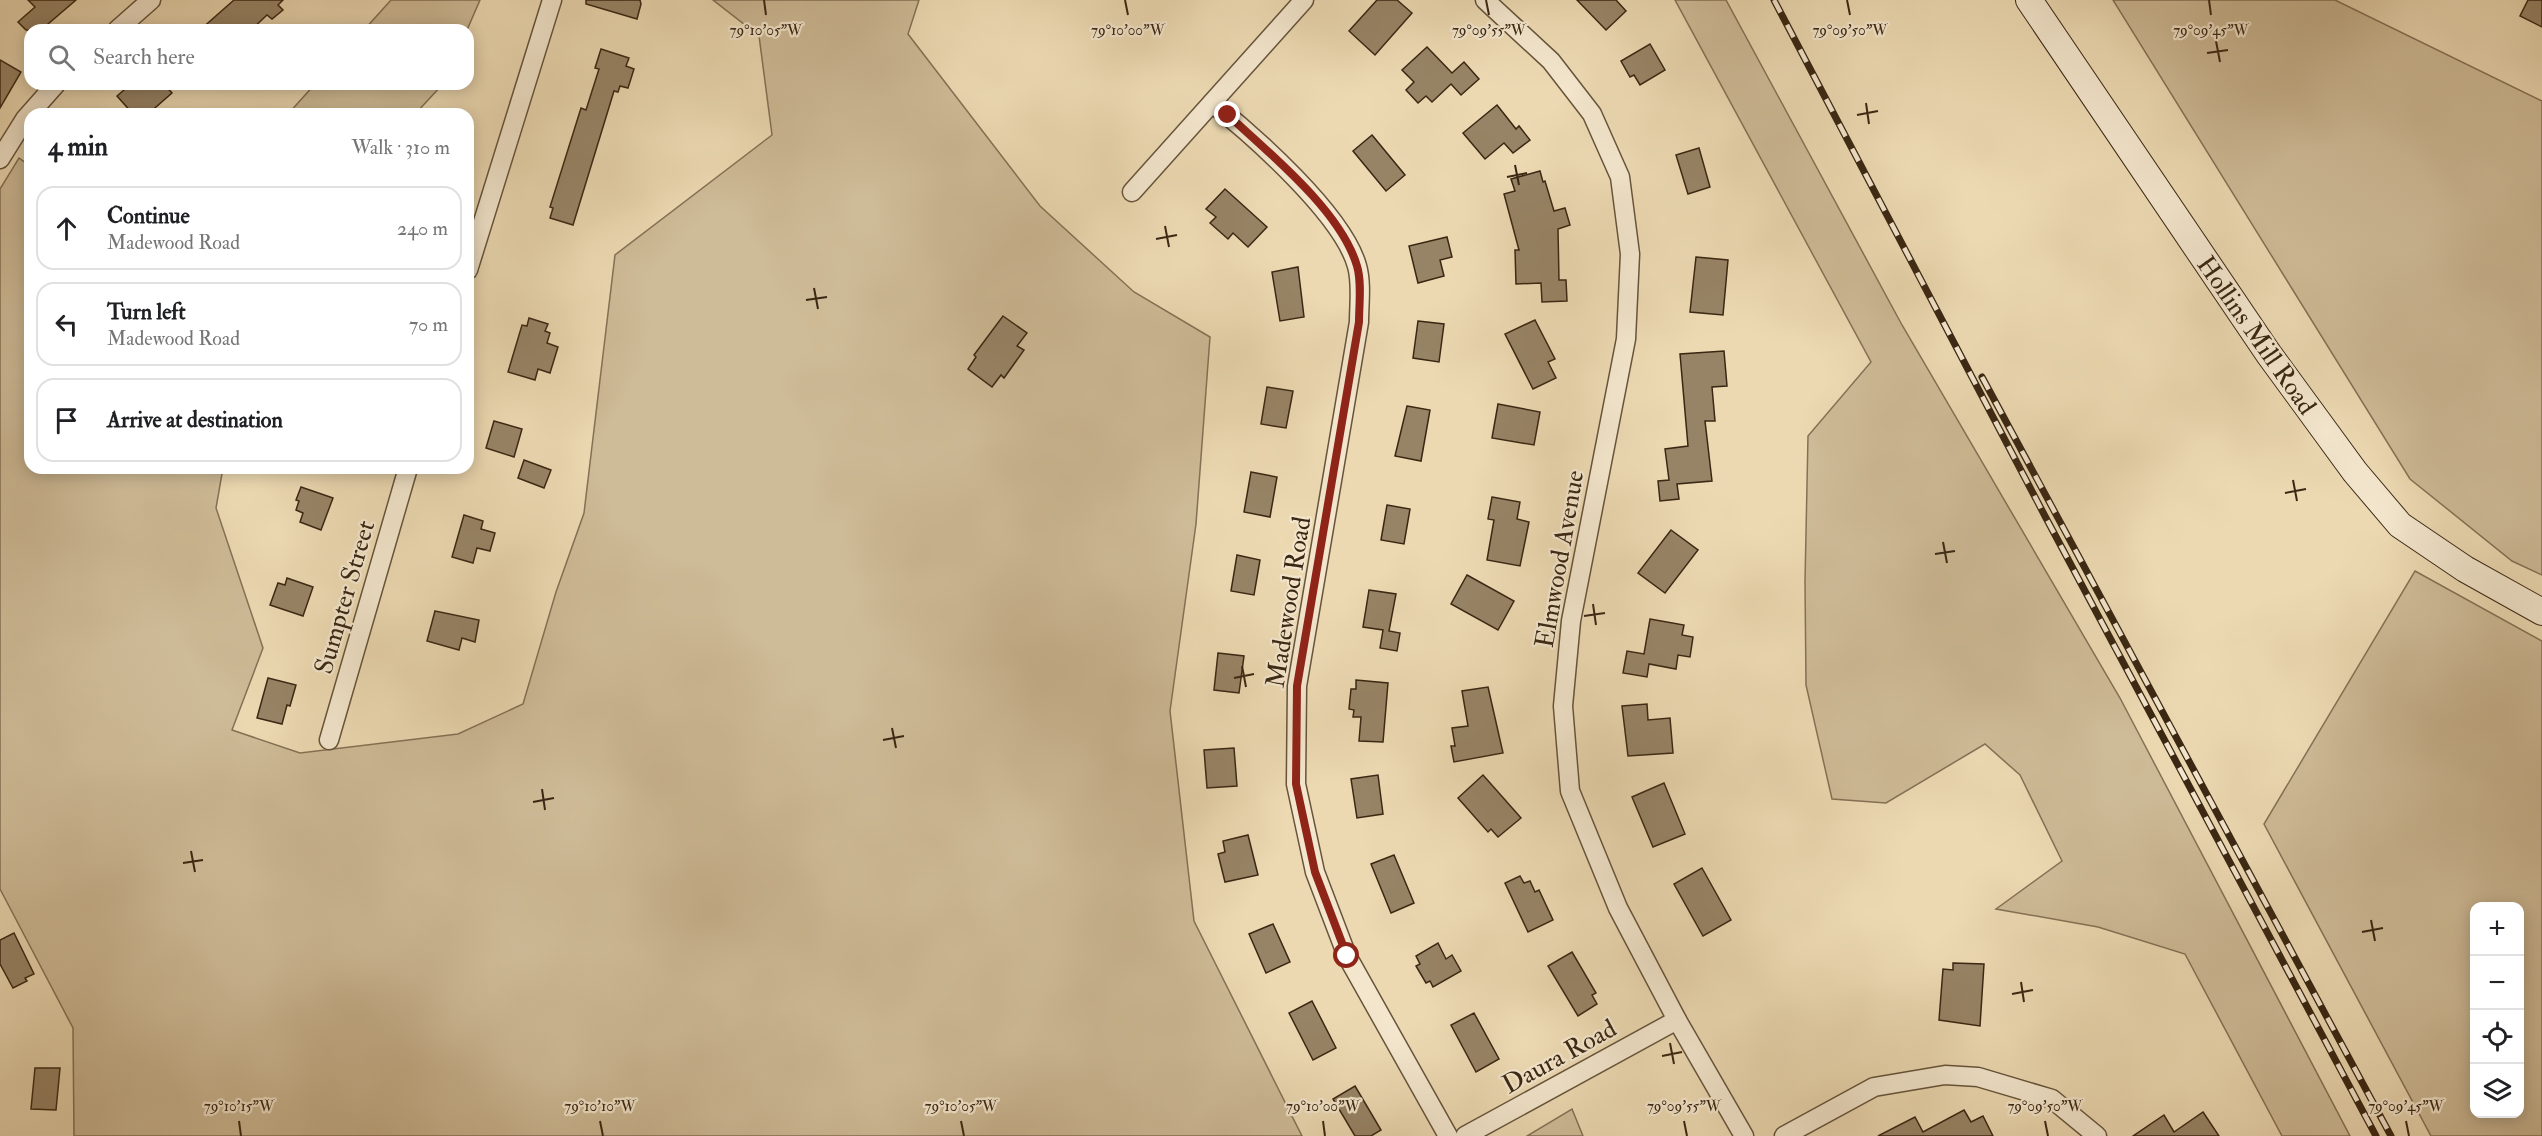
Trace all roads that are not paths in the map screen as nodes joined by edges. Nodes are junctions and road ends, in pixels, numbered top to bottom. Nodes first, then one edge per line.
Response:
1 (151, 0) edge
2 (552, 0) edge
3 (1304, 0) edge
4 (1485, 0) edge
5 (2029, 0) edge
6 (124, 24) edge
7 (51, 90) edge
8 (1212, 103) junction
9 (35, 108) edge
10 (24, 121) edge
11 (0, 159) edge
12 (1132, 192) dead end
13 (474, 251) edge
14 (406, 474) edge
15 (2542, 612) edge
16 (329, 740) dead end
17 (1677, 1020) junction
18 (1448, 1136) edge
19 (1465, 1136) edge
20 (1744, 1136) edge
21 (1784, 1136) edge
22 (2097, 1136) edge

1 - 6 street
2 - 13 street
3 - 8 street
4 - 17 street, Elmwood Avenue
5 - 15 street, Hollins Mill Road
7 - 9 street
8 - 12 street
8 - 18 street, Madewood Road
10 - 11 street
14 - 16 street, Sumpter Street
17 - 19 street, Daura Road
17 - 20 street, Elmwood Avenue
21 - 22 street

